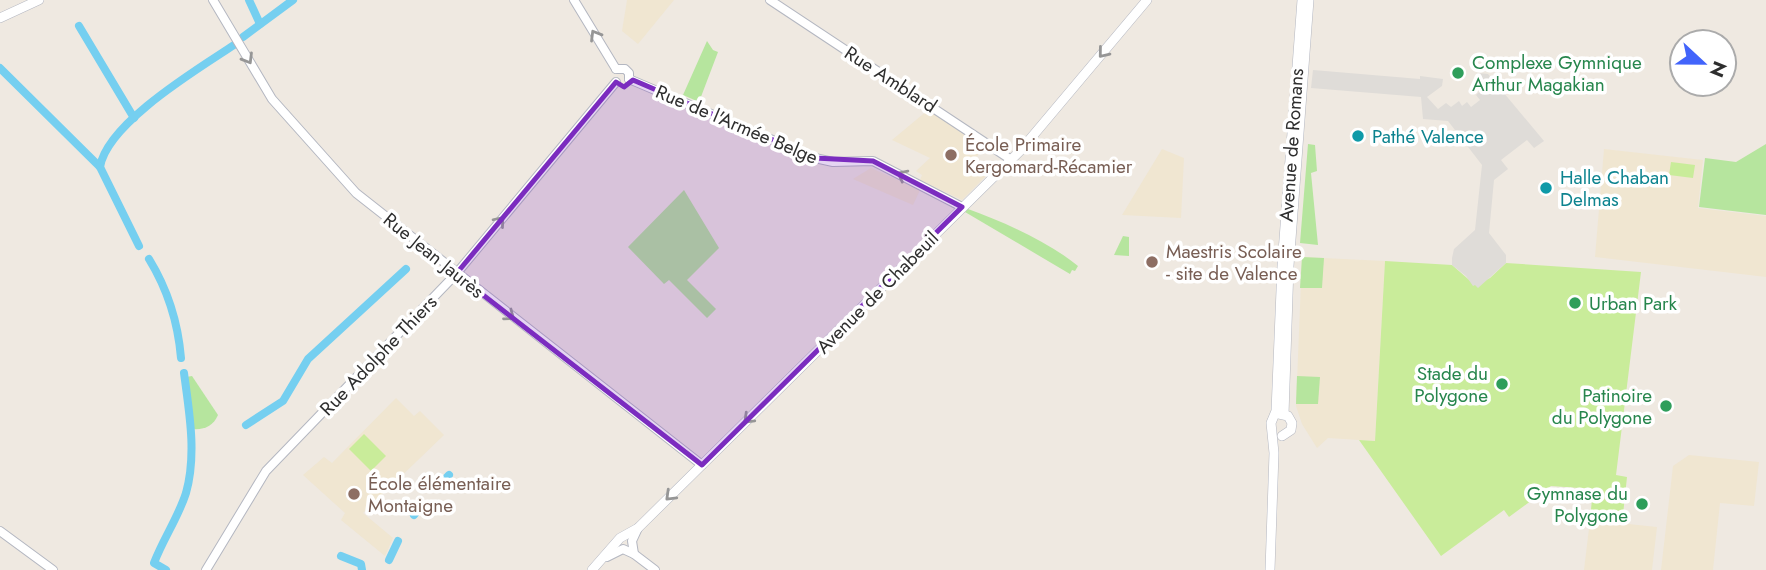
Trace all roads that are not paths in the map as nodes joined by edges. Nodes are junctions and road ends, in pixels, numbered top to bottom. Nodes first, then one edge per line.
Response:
1 (39, 0) edge
2 (213, 0) edge
3 (574, 0) edge
4 (771, 0) edge
5 (1147, 0) edge
6 (1302, 0) edge
7 (1309, 0) edge
8 (0, 18) edge
9 (616, 69) junction
10 (629, 79) junction
11 (616, 82) junction
12 (1010, 159) junction
13 (962, 207) junction
14 (456, 274) junction
15 (1279, 415) junction
16 (1277, 434) junction
17 (702, 465) junction
18 (638, 527) junction
19 (0, 531) edge
20 (634, 554) junction
21 (599, 564) edge
22 (53, 570) edge
23 (206, 570) edge
24 (656, 570) edge
25 (1270, 570) edge

1 - 8 main road
2 -> 14 street, Rue Jean Jaurès
9 -> 3 street
4 - 12 street, Rue Amblard
5 -> 12 main road, Avenue de Chabeuil
6 - 15 main road, Avenue de Romans
7 - 15 main road, Avenue de Romans
9 - 10 street
9 - 11 street
10 - 11 street
13 -> 10 street, Rue de l'Armée Belge
14 -> 11 street, Rue Adolphe Thiers
12 - 13 main road, Avenue de Chabeuil
13 -> 17 main road, Avenue de Chabeuil
14 -> 17 street, Rue Jean Jaurès
14 - 23 street, Rue Adolphe Thiers
15 - 16 main road
15 - 16 main road
16 - 25 main road
17 -> 18 main road, Avenue de Chabeuil
18 - 20 street
18 - 21 main road, Avenue de Chabeuil
19 - 22 street
20 - 21 street
20 - 24 street

